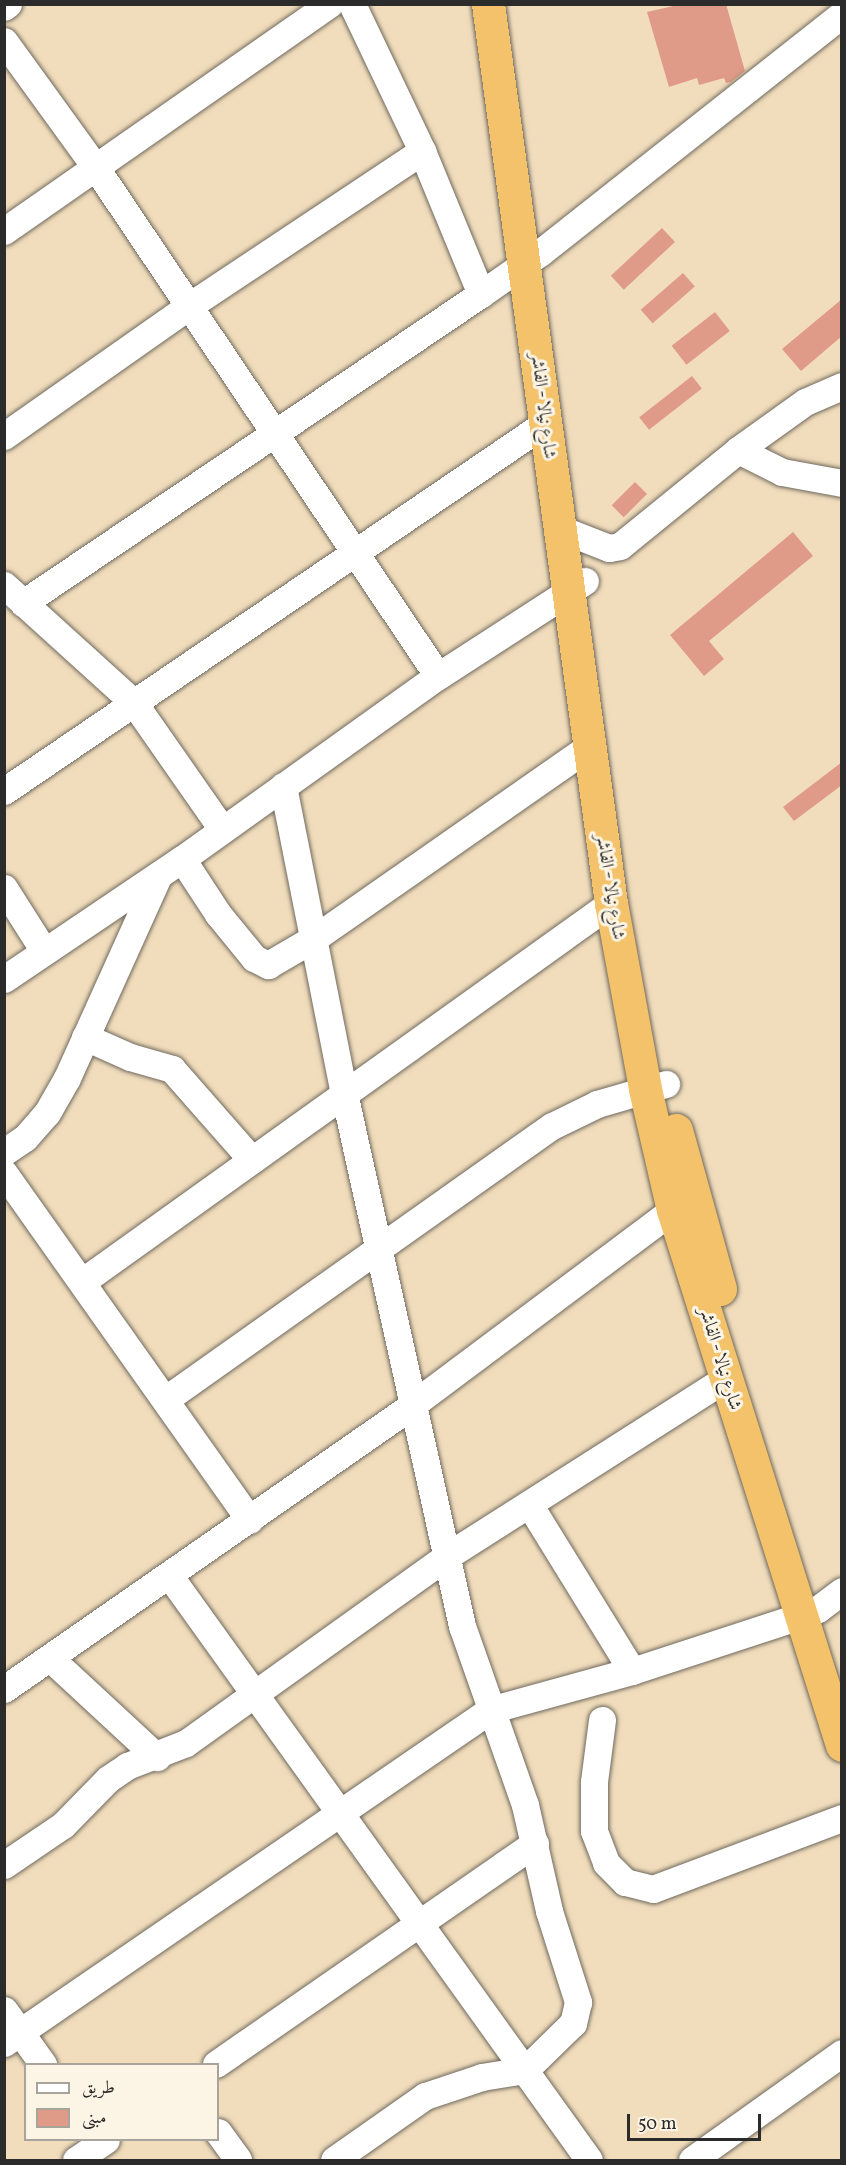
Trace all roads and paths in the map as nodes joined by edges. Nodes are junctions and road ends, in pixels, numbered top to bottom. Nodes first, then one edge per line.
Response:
1 (330, 4) edge
2 (352, 4) edge
3 (488, 4) edge
4 (508, 4) edge
5 (842, 14) edge
6 (4, 41) edge
7 (422, 151) junction
8 (96, 168) junction
9 (4, 231) edge
10 (532, 258) junction
11 (481, 294) junction
12 (189, 306) junction
13 (550, 385) junction
14 (842, 386) edge
15 (544, 424) junction
16 (277, 434) junction
17 (4, 436) edge
18 (738, 450) junction
19 (842, 483) edge
20 (569, 533) junction
21 (353, 551) junction
22 (576, 586) junction
23 (14, 594) edge
24 (438, 676) junction
25 (134, 703) junction
26 (588, 747) junction
27 (283, 786) junction
28 (4, 791) edge
29 (222, 829) junction
30 (182, 859) junction
31 (158, 876) junction
32 (4, 888) edge
33 (611, 903) junction
34 (316, 937) junction
35 (45, 951) junction
36 (4, 979) edge
37 (85, 1037) junction
38 (655, 1086) junction
39 (344, 1093) junction
40 (4, 1152) edge
41 (252, 1160) junction
42 (4, 1173) edge
43 (673, 1210) junction
44 (377, 1247) junction
45 (83, 1281) junction
46 (726, 1379) junction
47 (166, 1399) junction
48 (412, 1405) junction
49 (530, 1504) junction
50 (250, 1520) junction
51 (447, 1556) junction
52 (169, 1575) junction
53 (820, 1605) edge
54 (50, 1658) junction
55 (632, 1671) junction
56 (842, 1678) edge
57 (4, 1689) edge
58 (251, 1693) junction
59 (490, 1710) junction
60 (602, 1720) dead end
61 (842, 1745) edge
62 (157, 1757) junction
63 (337, 1811) junction
64 (842, 1818) edge
65 (535, 1842) junction
66 (4, 1865) edge
67 (422, 1924) junction
68 (4, 2010) edge
69 (12, 2037) edge
70 (842, 2053) edge
71 (42, 2063) edge
72 (217, 2063) edge
73 (525, 2070) junction
74 (219, 2133) edge
75 (99, 2141) edge
76 (76, 2160) edge
77 (238, 2160) edge
78 (334, 2160) edge
79 (589, 2160) edge
80 (692, 2160) edge

1 - 8 street
2 - 7 street
3 - 10 highway, شارع نيالا - الفاشر
4 - 10 highway, شارع نيالا - الفاشر
5 - 10 street
6 - 8 street
7 - 11 street
7 - 12 street
8 - 9 street
8 - 12 street
10 - 11 street
10 - 13 highway, شارع نيالا - الفاشر
11 - 16 street
12 - 16 street
12 - 17 street
13 - 15 highway, شارع نيالا - الفاشر
13 - 20 highway, شارع نيالا - الفاشر
14 - 18 street
15 - 20 highway, شارع نيالا - الفاشر
15 - 21 street
16 - 21 street
16 - 23 street
18 - 19 street
18 - 20 street
20 - 22 highway, شارع نيالا - الفاشر
21 - 24 street
21 - 25 street
22 - 24 street
22 - 26 highway, شارع نيالا - الفاشر
22 - 38 highway, شارع نيالا - الفاشر
23 - 25 street
24 - 27 street
25 - 28 street
25 - 29 street
26 - 33 highway, شارع نيالا - الفاشر
26 - 34 street
27 - 29 street
27 - 34 street
29 - 30 street
30 - 31 street
30 - 34 street
31 - 35 street
31 - 37 street
32 - 35 street
33 - 38 highway, شارع نيالا - الفاشر
33 - 39 street
34 - 39 street
35 - 36 street
37 - 40 street
37 - 41 street
38 - 43 highway, شارع نيالا - الفاشر
38 - 44 street
38 - 53 highway, شارع نيالا - الفاشر
39 - 41 street
39 - 44 street
41 - 45 street
42 - 45 street
43 - 46 highway, شارع نيالا - الفاشر
43 - 48 street
44 - 47 street
44 - 48 street
45 - 47 street
46 - 49 street
46 - 53 highway, شارع نيالا - الفاشر
47 - 50 street
48 - 50 street
48 - 51 street
49 - 51 street
49 - 55 street
50 - 52 street
51 - 58 street
51 - 59 street
52 - 54 street
52 - 58 street
53 - 55 street
53 - 56 highway, شارع نيالا - الفاشر
53 - 61 highway, شارع نيالا - الفاشر
54 - 57 street
54 - 62 street
55 - 59 street
58 - 62 street
58 - 63 street
59 - 63 street
59 - 65 street
60 - 64 street
62 - 66 street
63 - 67 street
63 - 69 street
65 - 67 street
65 - 73 street
67 - 72 street
67 - 73 street
68 - 69 street
69 - 71 street
70 - 80 street
73 - 78 street
73 - 79 street
74 - 77 street
75 - 76 street

